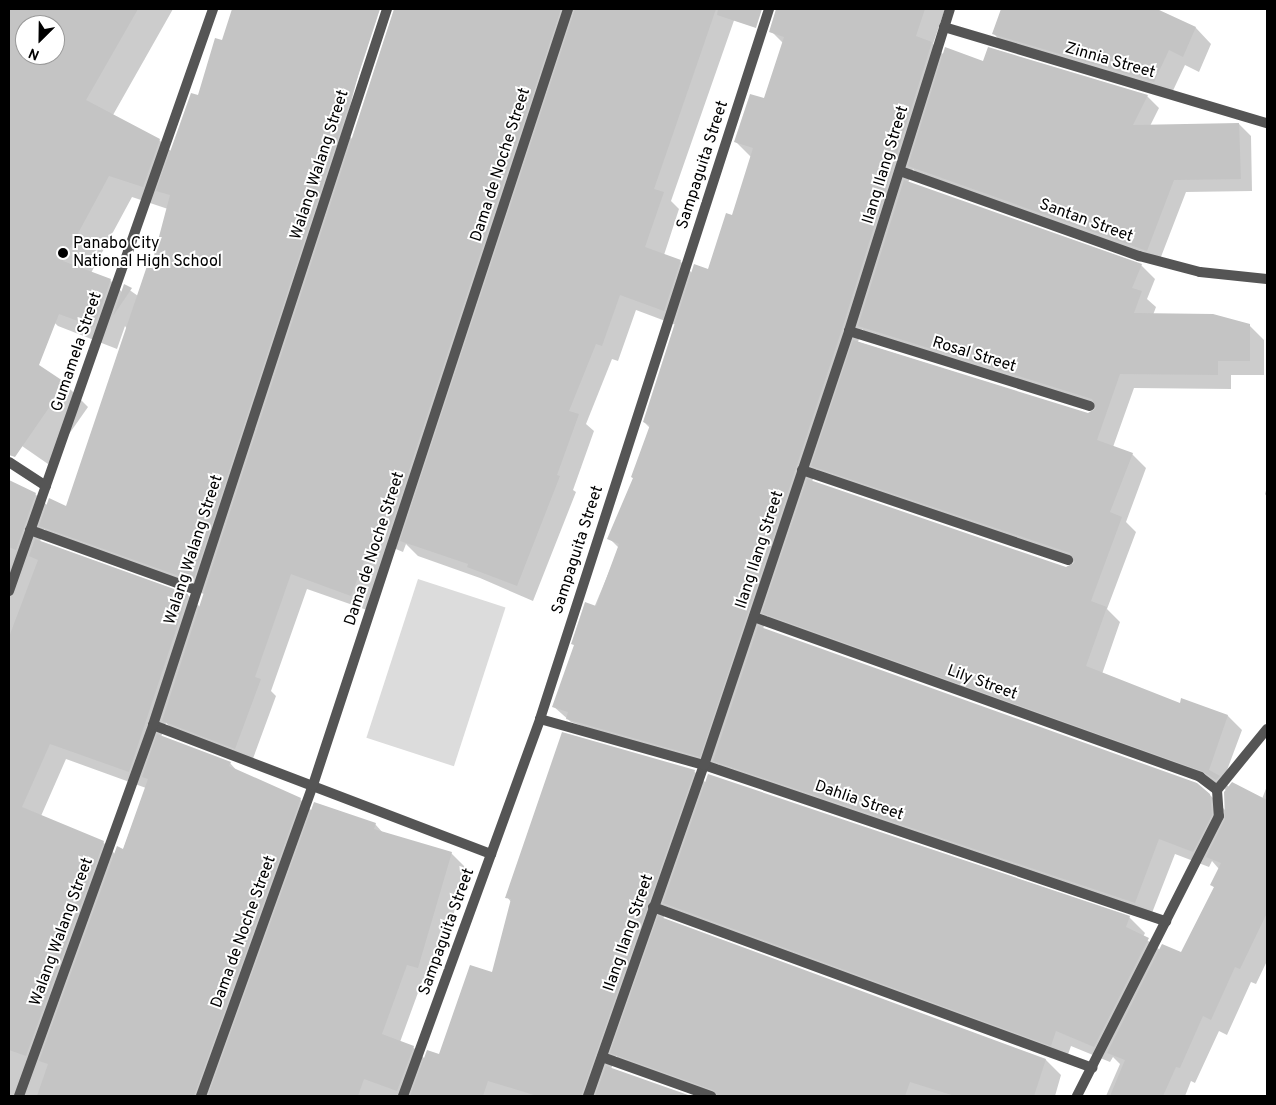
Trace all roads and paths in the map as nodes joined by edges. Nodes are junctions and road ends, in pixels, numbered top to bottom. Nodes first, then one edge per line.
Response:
1 (213, 9) edge
2 (387, 9) edge
3 (568, 9) edge
4 (769, 9) edge
5 (950, 9) edge
6 (944, 27) junction
7 (1267, 123) edge
8 (900, 171) junction
9 (1267, 279) edge
10 (849, 331) junction
11 (1090, 406) dead end
12 (9, 462) edge
13 (802, 470) junction
14 (46, 486) junction
15 (30, 530) junction
16 (1068, 560) dead end
17 (197, 590) junction
18 (9, 591) edge
19 (754, 617) junction
20 (540, 718) junction
21 (153, 725) junction
22 (1267, 728) edge
23 (704, 765) junction
24 (313, 784) junction
25 (1217, 790) junction
26 (491, 854) junction
27 (653, 907) junction
28 (1166, 921) junction
29 (602, 1057) junction
30 (1092, 1068) junction
31 (19, 1096) edge
32 (201, 1096) edge
33 (403, 1096) edge
34 (588, 1096) edge
35 (711, 1096) edge
36 (1077, 1096) edge

1 - 14 street, Gumamela Street
2 - 17 street, Walang Walang Street
3 - 24 street, Dama de Noche Street
4 - 20 street, Sampaguita Street
5 - 6 street, Ilang Ilang Street
6 - 7 street, Zinnia Street
6 - 8 street, Ilang Ilang Street
8 - 9 street, Santan Street
8 - 10 street, Ilang Ilang Street
10 - 11 street, Rosal Street
10 - 13 street, Ilang Ilang Street
12 - 14 street
13 - 16 street
13 - 19 street, Ilang Ilang Street
14 - 15 street, Gumamela Street
15 - 17 street
15 - 18 street, Gumamela Street
17 - 21 street, Walang Walang Street
19 - 23 street, Ilang Ilang Street
19 - 25 street, Lily Street
20 - 23 street, Dahlia Street
20 - 26 street, Sampaguita Street
21 - 24 street
21 - 31 street, Walang Walang Street
22 - 25 street
23 - 27 street, Ilang Ilang Street
23 - 28 street, Dahlia Street
24 - 26 street
24 - 32 street, Dama de Noche Street
25 - 28 street
26 - 33 street, Sampaguita Street
27 - 29 street, Ilang Ilang Street
27 - 30 street
28 - 30 street
29 - 34 street, Ilang Ilang Street
29 - 35 street
30 - 36 street

